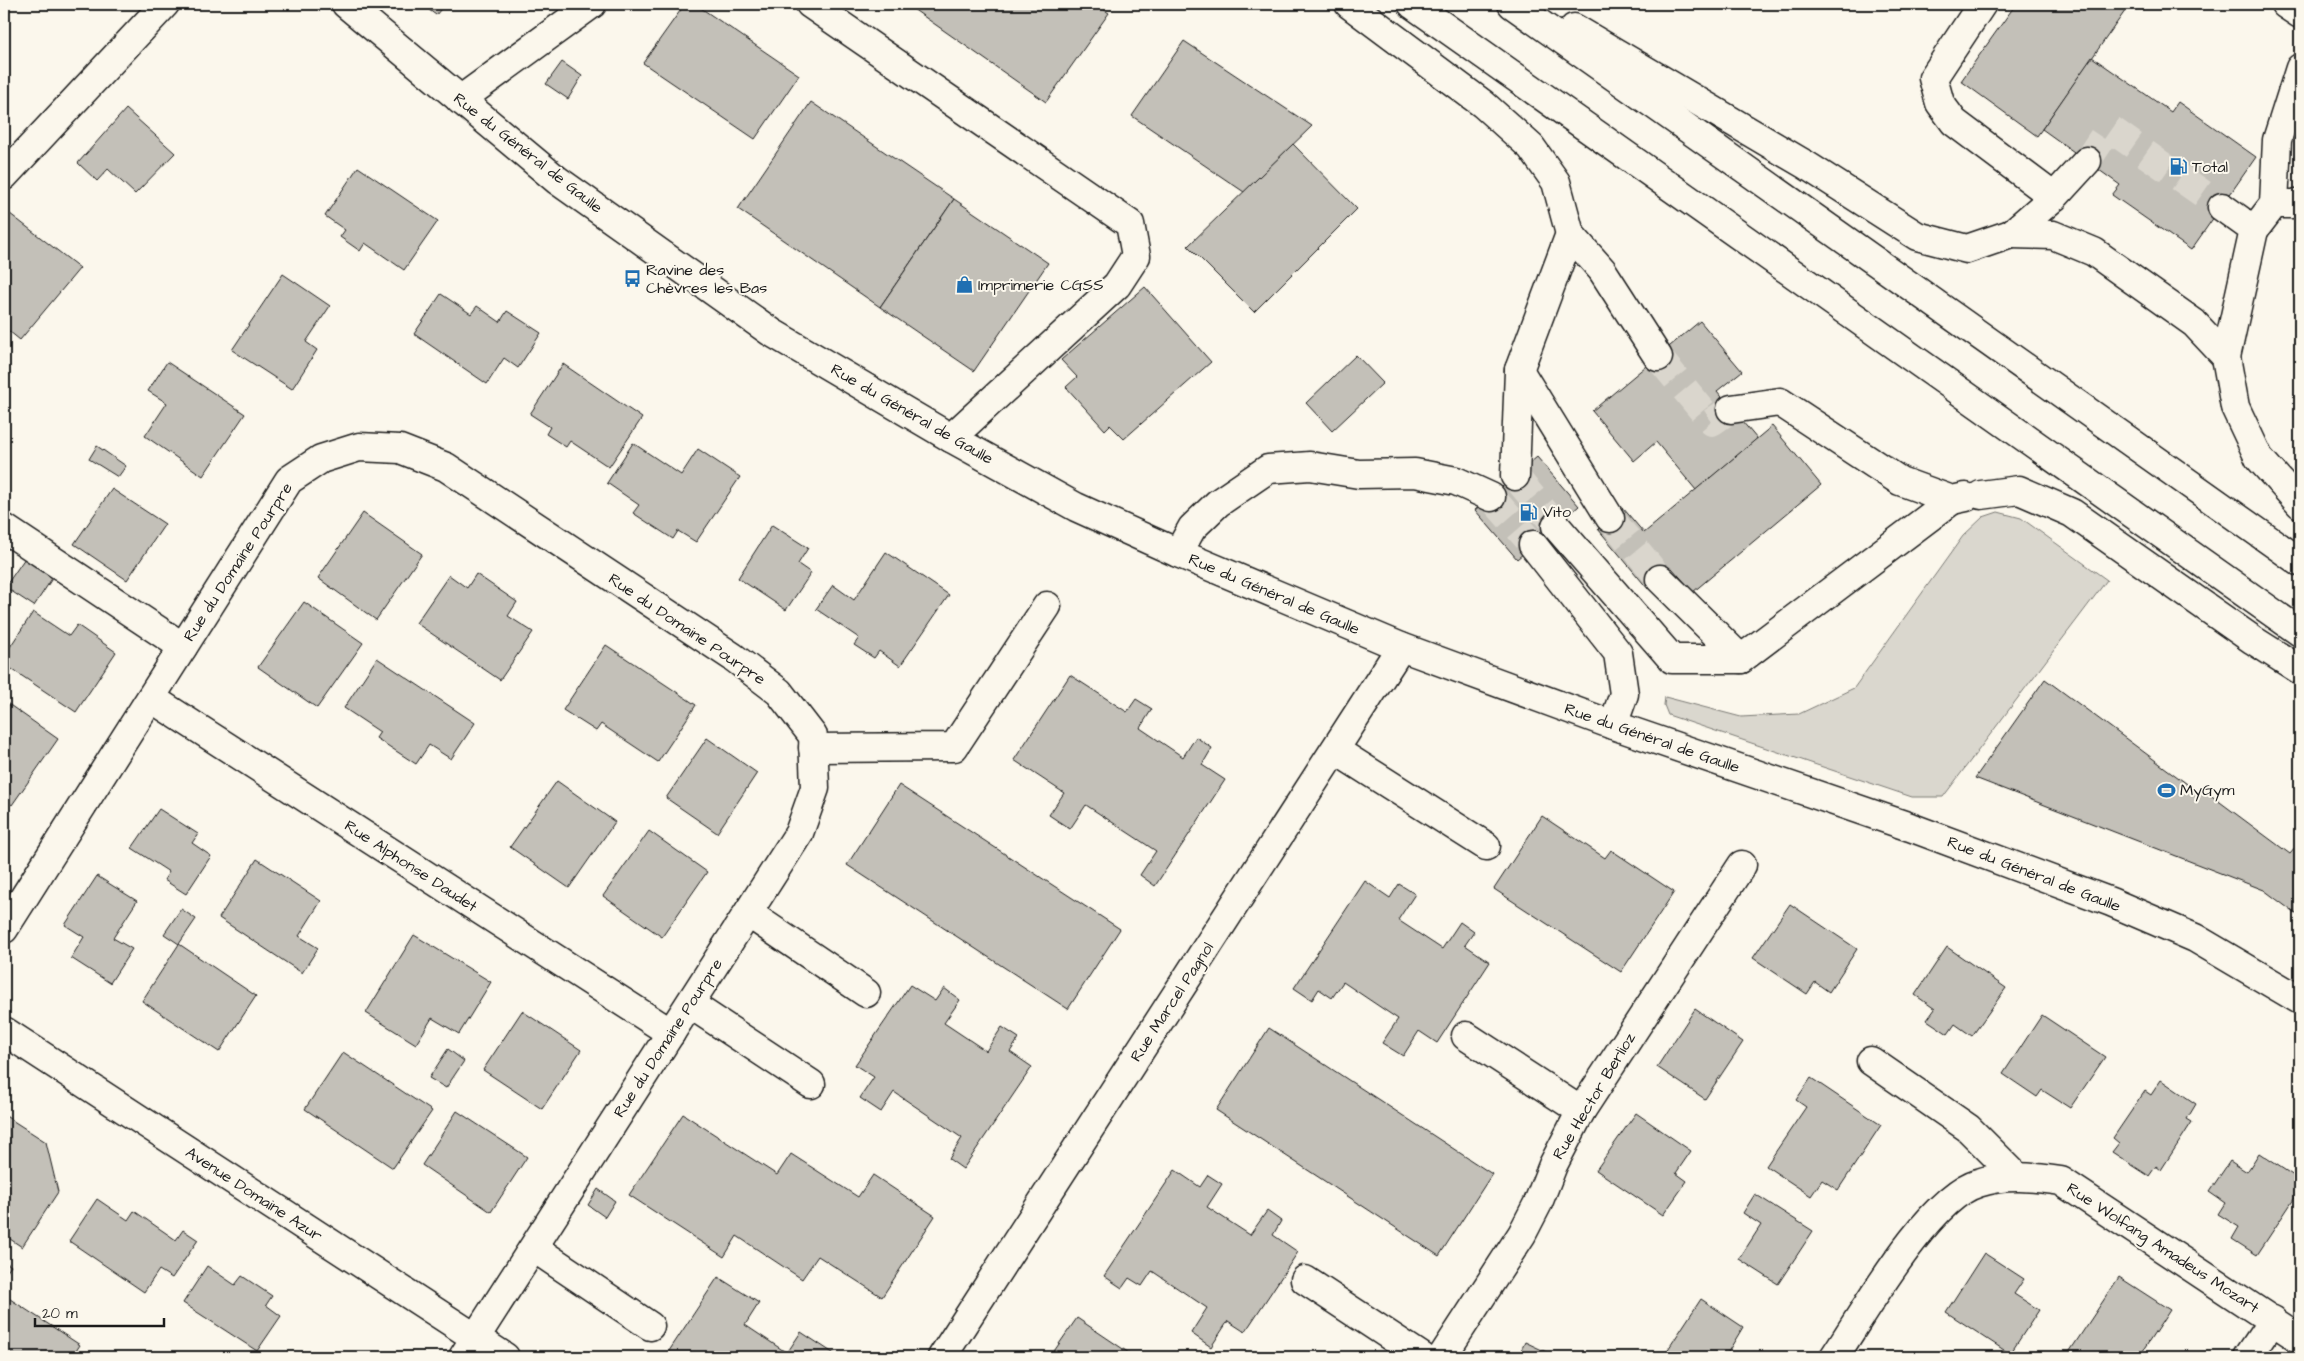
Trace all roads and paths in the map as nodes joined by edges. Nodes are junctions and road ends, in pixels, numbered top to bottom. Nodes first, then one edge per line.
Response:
1 (166, 4) edge
2 (346, 4) edge
3 (592, 4) edge
4 (810, 4) edge
5 (1349, 4) edge
6 (1412, 4) edge
7 (1512, 4) edge
8 (1533, 4) edge
9 (1982, 4) edge
10 (2285, 4) edge
11 (2300, 14) edge
12 (2300, 68) edge
13 (460, 100) junction
14 (2087, 161) tunnel mouth
15 (4, 176) edge
16 (2054, 197) junction
17 (2274, 204) junction
18 (2300, 204) edge
19 (2222, 207) tunnel mouth
20 (2254, 230) junction
21 (1570, 234) junction
22 (2011, 234) junction
23 (1658, 357) tunnel mouth
24 (2226, 357) junction
25 (1519, 370) junction
26 (1730, 409) tunnel mouth
27 (951, 438) junction
28 (1515, 476) tunnel mouth
29 (1490, 497) tunnel mouth
30 (1952, 500) junction
31 (2300, 504) edge
32 (1610, 518) tunnel mouth
33 (1556, 526) tunnel mouth
34 (4, 528) edge
35 (1533, 545) tunnel mouth
36 (1178, 553) junction
37 (2300, 562) edge
38 (1660, 579) tunnel mouth
39 (1047, 606) dead end
40 (2300, 632) edge
41 (183, 647) junction
42 (1401, 647) junction
43 (1741, 659) junction
44 (2300, 670) edge
45 (150, 698) junction
46 (1613, 724) junction
47 (814, 748) junction
48 (1335, 750) junction
49 (1486, 846) dead end
50 (1742, 865) dead end
51 (748, 913) junction
52 (4, 929) edge
53 (866, 993) dead end
54 (2300, 1000) edge
55 (690, 1004) junction
56 (4, 1031) edge
57 (671, 1033) junction
58 (1466, 1036) dead end
59 (1870, 1061) dead end
60 (811, 1084) dead end
61 (1581, 1111) junction
62 (2016, 1176) junction
63 (534, 1248) junction
64 (1306, 1280) dead end
65 (2273, 1320) junction
66 (650, 1326) dead end
67 (2300, 1339) edge
68 (470, 1348) edge
69 (505, 1357) edge
70 (942, 1357) edge
71 (1422, 1357) edge
72 (1442, 1357) edge
73 (1834, 1357) edge
74 (2248, 1357) edge

1 - 15 main road
2 - 13 main road, Rue du Général de Gaulle
3 - 13 main road
4 - 27 main road
5 - 21 main road
6 - 40 main road
7 - 37 main road
8 - 22 main road
9 - 16 main road
10 - 11 main road
12 - 17 main road
13 - 27 main road, Rue du Général de Gaulle
14 - 16 main road
16 - 22 main road
17 - 18 main road
17 - 20 main road
19 - 20 main road
20 - 24 main road
21 - 23 main road
21 - 25 main road
22 - 24 main road
24 - 31 main road
25 - 28 main road
25 - 32 main road
26 - 30 main road
27 - 36 main road, Rue du Général de Gaulle
29 - 36 main road
30 - 43 main road
30 - 44 main road
33 - 43 main road
34 - 41 main road, Rue du Domaine Pourpre
35 - 46 main road
36 - 42 main road, Rue du Général de Gaulle
38 - 43 main road
39 - 47 main road
41 - 45 main road, Rue du Domaine Pourpre
41 - 47 main road, Rue du Domaine Pourpre
42 - 46 main road, Rue du Général de Gaulle
42 - 48 main road, Rue Marcel Pagnol
45 - 52 main road, Rue du Domaine Pourpre
45 - 57 main road, Rue Alphonse Daudet
46 - 54 main road, Rue du Général de Gaulle
47 - 51 main road, Rue du Domaine Pourpre
48 - 49 main road
48 - 70 main road, Rue Marcel Pagnol
50 - 61 main road, Rue Hector Berlioz
51 - 53 main road
51 - 55 main road, Rue du Domaine Pourpre
55 - 57 main road, Rue du Domaine Pourpre
55 - 60 main road
56 - 68 main road, Avenue Domaine Azur
57 - 63 main road, Rue du Domaine Pourpre
58 - 61 main road
59 - 62 main road
61 - 72 main road, Rue Hector Berlioz
62 - 65 main road, Rue Wolfang Amadeus Mozart
62 - 73 main road, Rue Wolfang Amadeus Mozart
63 - 66 main road
63 - 68 main road, Rue du Domaine Pourpre
64 - 71 main road
65 - 67 main road, Rue Wolfang Amadeus Mozart
65 - 74 main road
68 - 69 main road, Avenue Domaine Azur

